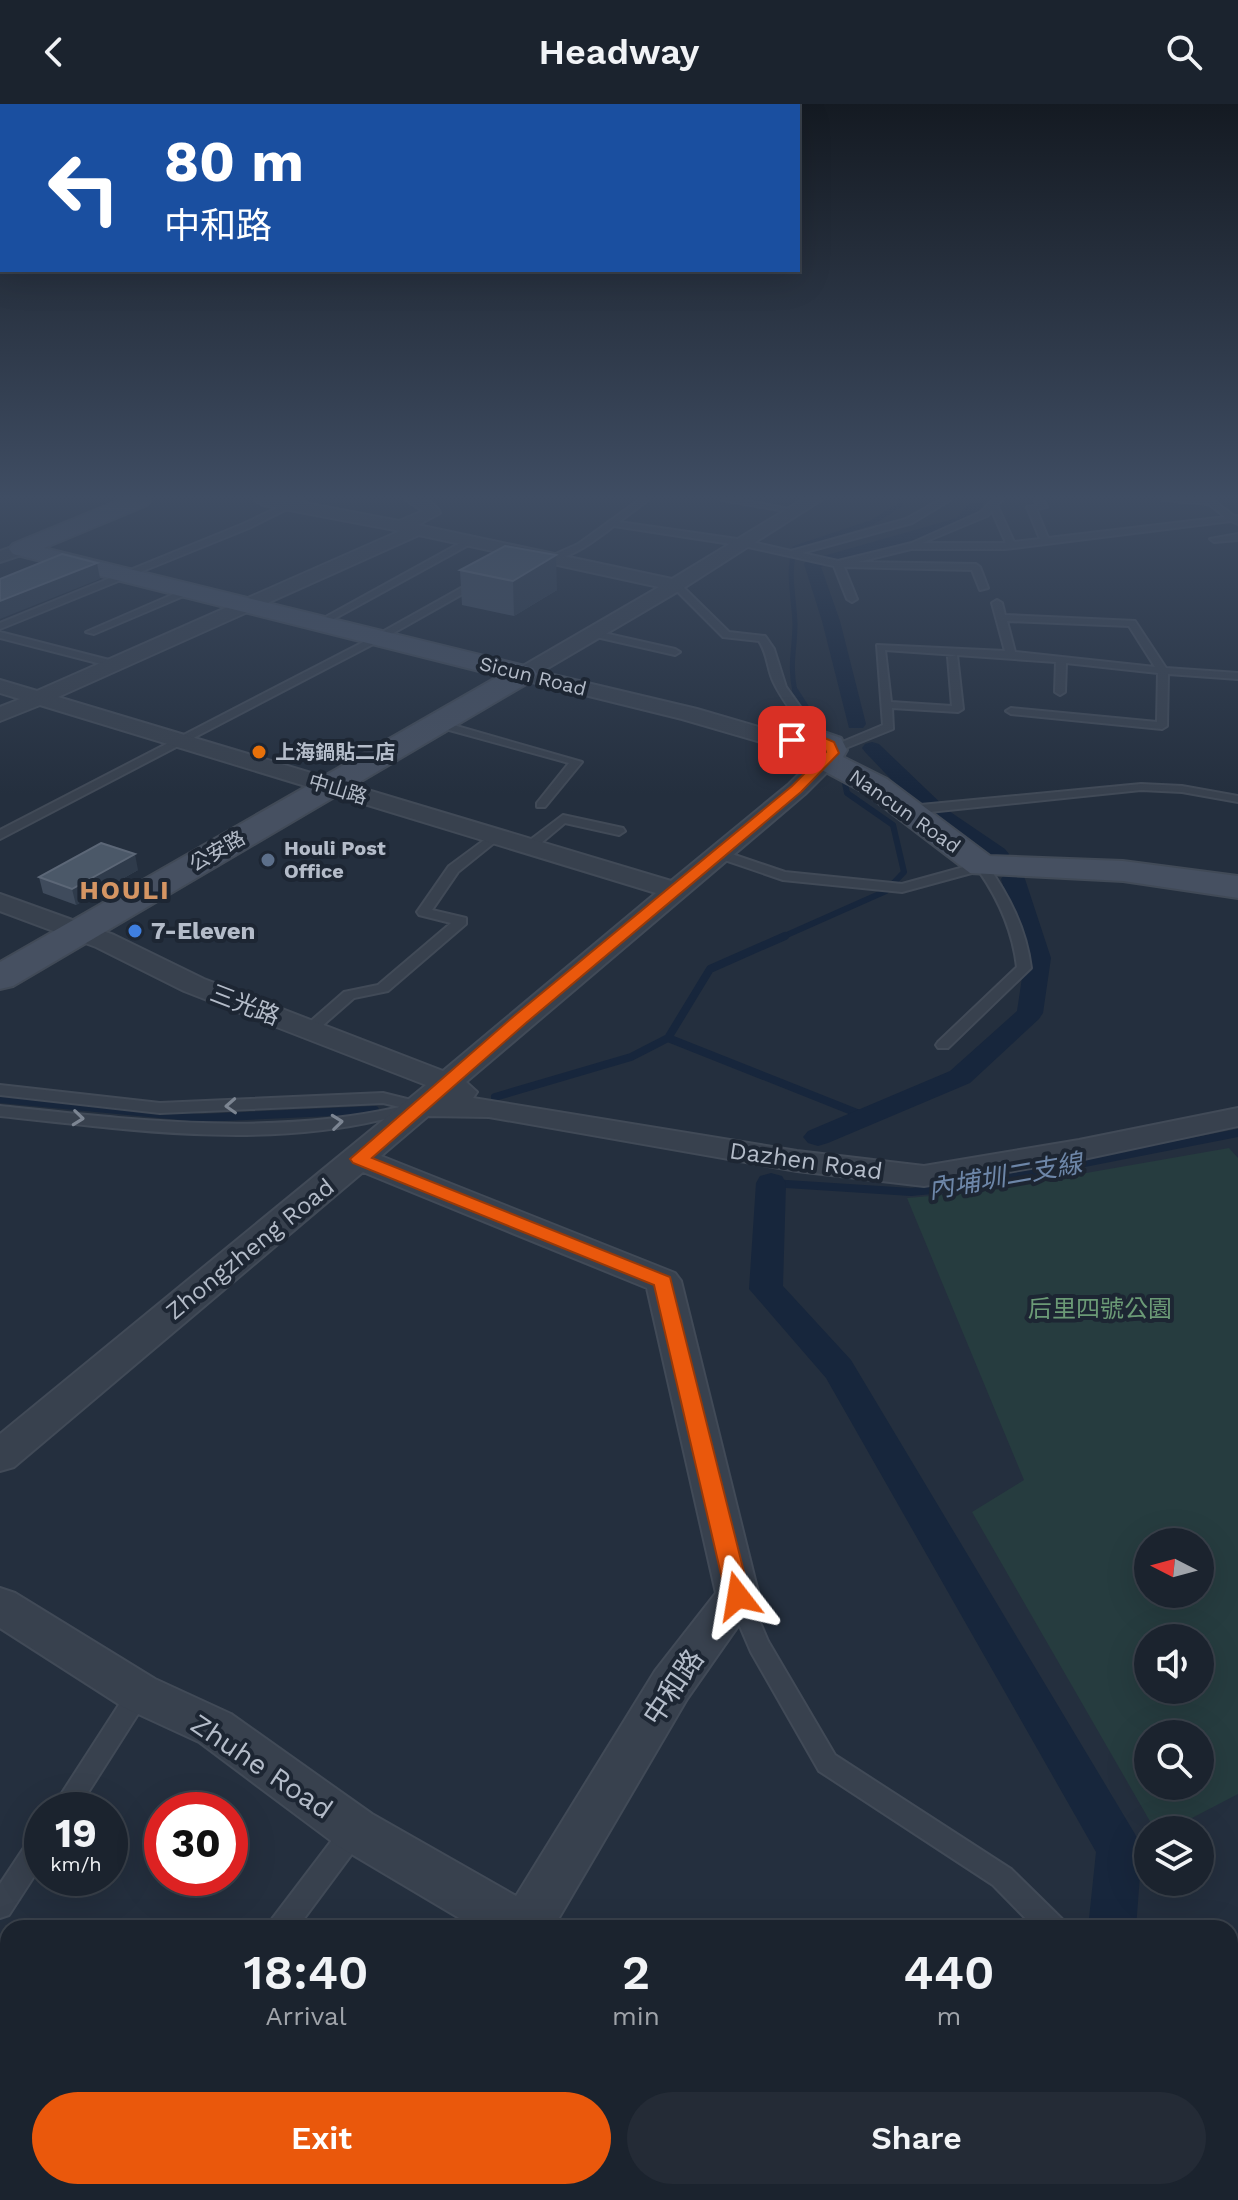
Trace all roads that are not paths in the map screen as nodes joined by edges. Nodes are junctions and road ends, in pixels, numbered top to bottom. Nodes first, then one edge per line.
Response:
1 (70, 598) edge
2 (172, 598) edge
3 (218, 598) edge
4 (265, 598) edge
5 (366, 598) edge
6 (449, 598) edge
7 (655, 598) edge
8 (689, 598) edge
9 (997, 603) dead end
10 (248, 606) junction
11 (1001, 618) junction
12 (318, 624) junction
13 (0, 626) edge
14 (91, 632) dead end
15 (595, 634) junction
16 (0, 635) edge
17 (378, 638) junction
18 (675, 652) dead end
19 (1011, 654) junction
20 (953, 657) dead end
21 (1061, 660) junction
22 (113, 664) junction
23 (1163, 671) junction
24 (523, 674) junction
25 (1238, 676) edge
26 (0, 686) edge
27 (1060, 692) dead end
28 (39, 699) junction
29 (886, 705) junction
30 (1011, 711) dead end
31 (0, 715) edge
32 (435, 723) junction
33 (178, 741) junction
34 (785, 742) joint
35 (826, 749) junction
36 (328, 786) junction
37 (1238, 799) edge
38 (541, 805) dead end
39 (916, 810) junction
40 (619, 831) dead end
41 (0, 835) edge
42 (495, 836) junction
43 (530, 846) junction
44 (720, 854) junction
45 (982, 866) junction
46 (1238, 887) edge
47 (676, 891) junction
48 (0, 902) edge
49 (81, 932) junction
50 (0, 978) edge
51 (309, 1030) junction
52 (943, 1045) dead end
53 (446, 1083) junction
54 (0, 1090) edge
55 (419, 1106) junction
56 (489, 1108) junction
57 (0, 1111) edge
58 (1236, 1119) edge
59 (359, 1159) junction
60 (0, 1456) edge
61 (738, 1596) junction
62 (0, 1606) edge
63 (139, 1693) junction
64 (75, 1792) edge
65 (355, 1830) junction
66 (24, 1869) edge
67 (0, 1906) edge
68 (287, 1920) edge
69 (510, 1920) edge
70 (529, 1920) edge
71 (1045, 1920) edge

1 - 13 lane
2 - 14 lane
3 - 10 main road, Sicun Road
4 - 10 street
5 - 12 lane
6 - 17 lane
7 - 15 street, 公安路
8 - 35 lane, Nancun Road
9 - 11 lane
10 - 12 main road, Sicun Road
10 - 22 street
11 - 19 lane
11 - 23 lane
12 - 17 main road, Sicun Road
15 - 18 lane
15 - 24 street, 公安路
16 - 22 lane
17 - 24 main road, Sicun Road
17 - 33 lane
19 - 21 lane
19 - 29 lane
20 - 29 lane
21 - 23 lane
21 - 27 lane
22 - 28 street
23 - 25 lane
23 - 30 lane
24 - 32 main road, 公安路
24 - 34 street, Sicun Road
26 - 28 street, 中山路
28 - 31 street
28 - 33 street, 中山路
29 - 35 lane
32 - 36 main road, 公安路
32 - 38 lane
33 - 36 street, 中山路
33 - 41 lane
34 - 35 main road, Sicun Road
35 - 39 main road, Nancun Road
35 - 44 street, Zhongzheng Road
36 - 42 street, 中山路
36 - 49 main road, 公安路
37 - 39 lane
39 - 45 main road, Nancun Road
40 - 43 lane
42 - 43 street, 中山路
42 - 51 lane
43 - 47 street, 中山路
44 - 45 lane
44 - 47 street, Zhongzheng Road
45 - 46 main road, Nancun Road
45 - 52 lane
47 - 53 street, Zhongzheng Road
48 - 49 street, 三光路
49 - 50 main road, 公安路
49 - 51 street, 三光路
51 - 53 street, 三光路
53 - 55 street, Zhongzheng Road
53 - 56 street, 三光路
55 -> 54 lane, Dazhen Road
55 - 56 street, Dazhen Road
57 -> 55 lane, Dazhen Road
55 - 59 street, Zhongzheng Road
56 - 58 street, Dazhen Road
59 - 60 street, Zhongzheng Road
59 - 61 street
61 - 70 street, 中和路
61 - 71 lane
62 - 63 street, Zhuhe Road
63 - 64 lane
63 - 65 street, Zhuhe Road
65 - 68 lane
65 - 69 street, Zhuhe Road
66 - 67 lane

